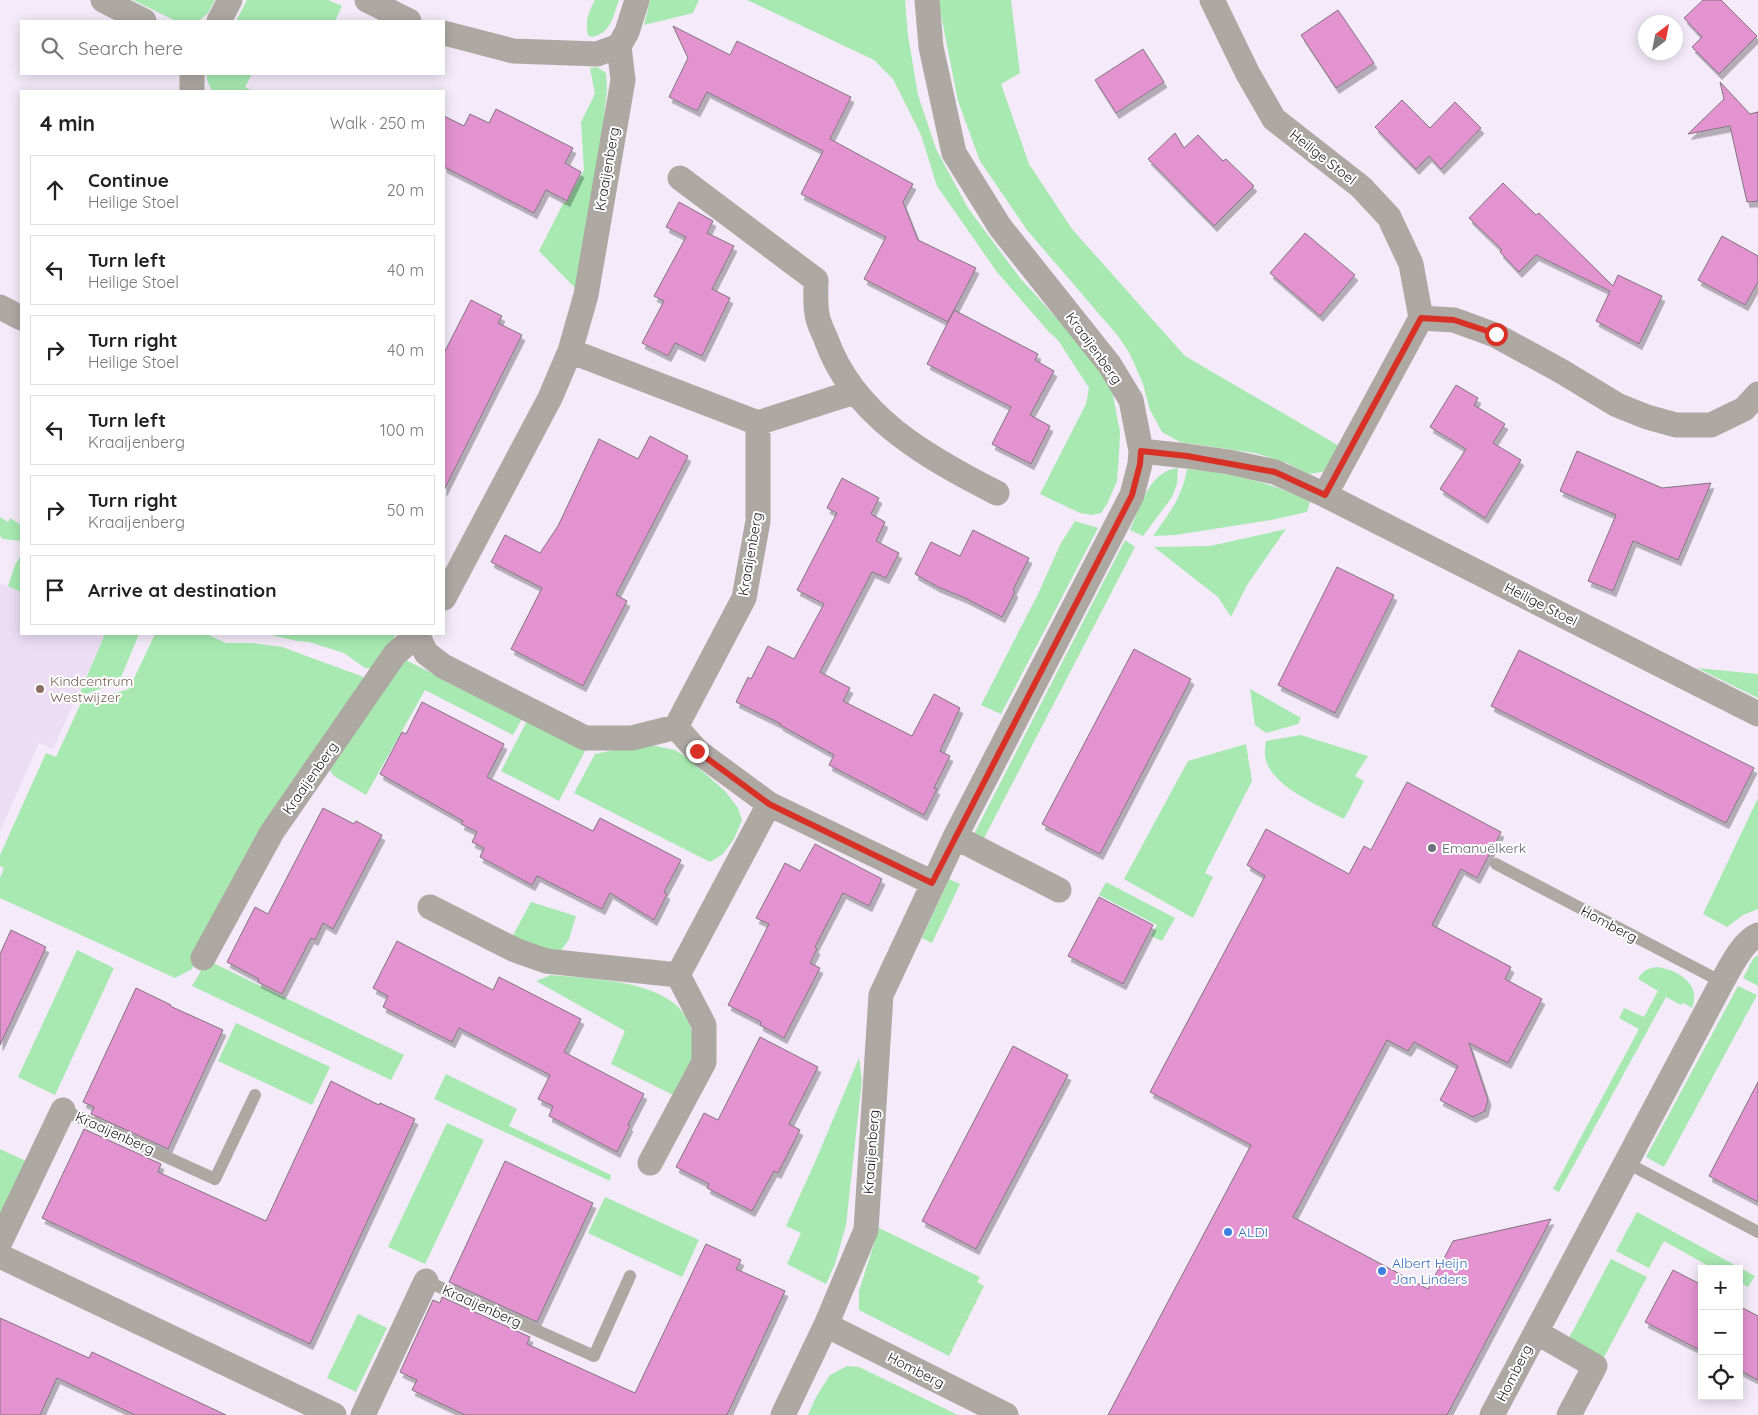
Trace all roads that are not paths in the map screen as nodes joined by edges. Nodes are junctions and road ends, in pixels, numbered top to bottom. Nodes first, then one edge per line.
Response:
1 (103, 0) edge
2 (230, 0) edge
3 (368, 0) edge
4 (637, 0) edge
5 (926, 0) edge
6 (1212, 0) edge
7 (142, 20) edge
8 (219, 20) edge
9 (408, 20) edge
10 (445, 33) edge
11 (619, 46) junction
12 (192, 75) edge
13 (192, 90) edge
14 (680, 178) dead end
15 (0, 307) edge
16 (20, 317) edge
17 (1421, 318) junction
18 (570, 350) junction
19 (854, 392) junction
20 (1758, 394) edge
21 (758, 423) junction
22 (1141, 451) junction
23 (997, 493) dead end
24 (1325, 495) junction
25 (445, 596) edge
26 (416, 635) edge
27 (417, 635) edge
28 (1758, 714) edge
29 (676, 727) junction
30 (769, 804) junction
31 (955, 837) junction
32 (1496, 864) dead end
33 (932, 883) junction
34 (1059, 890) dead end
35 (430, 907) dead end
36 (1758, 935) edge
37 (203, 958) dead end
38 (678, 975) junction
39 (1722, 982) junction
40 (255, 1095) dead end
41 (63, 1110) joint
42 (650, 1163) dead end
43 (1627, 1163) junction
44 (1758, 1232) edge
45 (0, 1242) edge
46 (0, 1256) edge
47 (630, 1276) dead end
48 (426, 1280) joint
49 (826, 1324) junction
50 (1536, 1332) junction
51 (305, 1409) edge
52 (334, 1415) edge
53 (363, 1415) edge
54 (783, 1415) edge
55 (1006, 1415) edge
56 (1492, 1415) edge
57 (1568, 1415) edge

1 - 7 street
2 - 8 street
3 - 9 street
4 - 11 street
5 - 22 street, Kraaijenberg
6 - 17 street, Heilige Stoel
10 - 11 street
11 - 18 street, Kraaijenberg
12 - 13 street
14 - 19 street
15 - 16 street
17 - 20 street
17 - 24 street
18 - 21 street
18 - 25 street, Kraaijenberg
19 - 21 street
19 - 23 street
21 - 29 street, Kraaijenberg
22 - 24 street, Heilige Stoel
22 - 31 street, Kraaijenberg
24 - 28 street, Heilige Stoel
26 - 37 street, Kraaijenberg
27 - 29 street, Kraaijenberg
29 - 30 street
30 - 33 street
30 - 38 street
31 - 33 street, Kraaijenberg
31 - 34 street
32 - 39 lane, Homberg
33 - 49 street, Kraaijenberg
35 - 38 street
36 - 39 street, Homberg
38 - 42 street
39 - 43 street, Homberg
40 - 41 lane, Kraaijenberg
41 - 45 street, Kraaijenberg
43 - 44 lane
43 - 50 street, Homberg
46 - 51 street
47 - 48 lane, Kraaijenberg
48 - 53 street, Kraaijenberg
49 - 54 street, Kraaijenberg
49 - 55 street, Homberg
50 - 56 street, Homberg
50 - 57 street, Homberg
51 - 52 street

